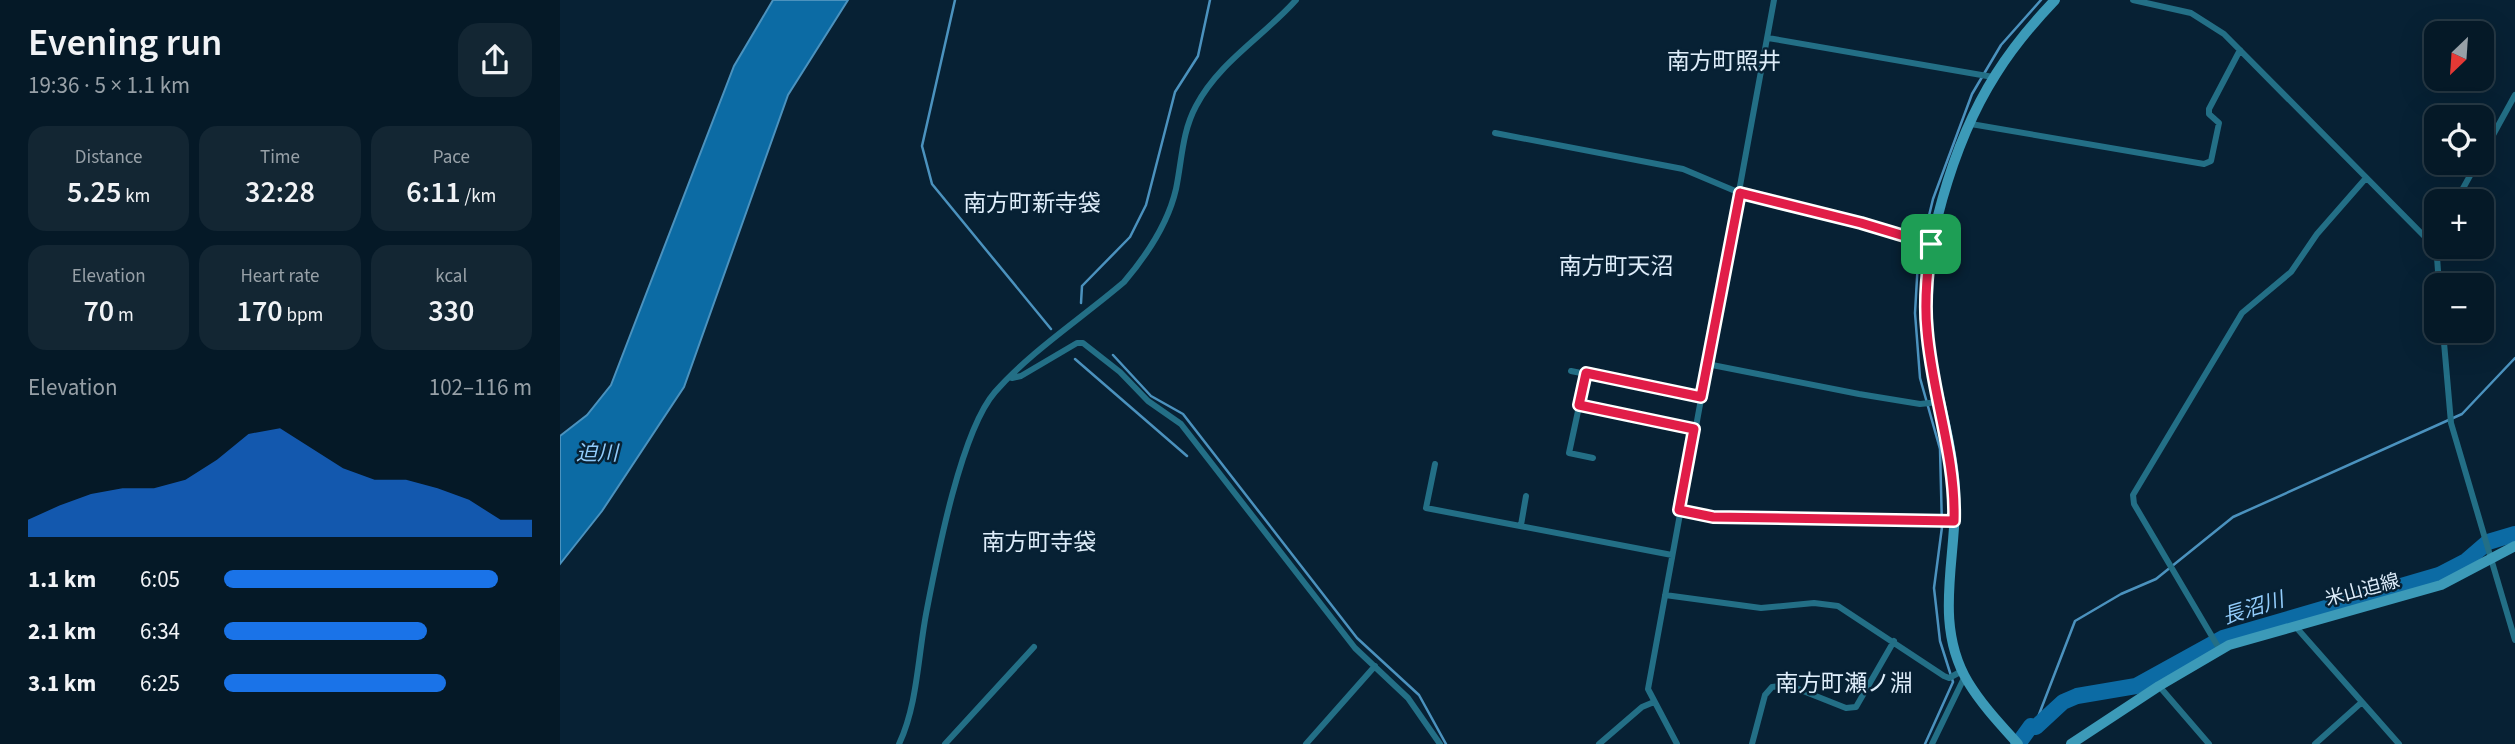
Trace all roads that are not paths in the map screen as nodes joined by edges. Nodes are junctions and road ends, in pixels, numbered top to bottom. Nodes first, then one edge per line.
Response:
1 (1296, 0) edge
2 (1774, 0) edge
3 (2055, 0) edge
4 (2133, 0) edge
5 (1768, 38) junction
6 (2240, 50) junction
7 (1986, 76) junction
8 (2515, 95) edge
9 (1970, 124) junction
10 (1495, 133) dead end
11 (2494, 133) edge
12 (2366, 178) junction
13 (1740, 193) junction
14 (2424, 236) edge
15 (1925, 242) junction
16 (2444, 343) edge
17 (1707, 364) junction
18 (1571, 371) dead end
19 (1586, 373) junction
20 (1010, 378) junction
21 (1701, 397) junction
22 (1931, 403) junction
23 (1579, 405) junction
24 (1694, 429) junction
25 (1592, 458) dead end
26 (1435, 464) dead end
27 (1526, 496) dead end
28 (1679, 510) junction
29 (1946, 521) junction
30 (1521, 525) junction
31 (2515, 546) edge
32 (1672, 555) junction
33 (2492, 557) junction
34 (1665, 595) junction
35 (2295, 626) junction
36 (2515, 640) edge
37 (1894, 641) junction
38 (2217, 645) junction
39 (1034, 647) dead end
40 (1375, 666) junction
41 (1958, 675) junction
42 (2159, 686) junction
43 (1654, 702) junction
44 (2362, 702) junction
45 (2017, 742) edge
46 (901, 744) edge
47 (946, 744) edge
48 (1306, 744) edge
49 (1440, 744) edge
50 (1599, 744) edge
51 (1677, 744) edge
52 (1752, 744) edge
53 (1932, 744) edge
54 (2071, 744) edge
55 (2209, 744) edge
56 (2315, 744) edge
57 (2399, 744) edge

1 - 20 street
2 - 5 street
3 - 7 street
4 - 6 street
5 - 7 street
5 - 13 street
6 - 9 street
6 - 12 street
7 - 9 street
8 - 11 street
9 - 15 street
10 - 13 street
12 - 14 street
12 - 38 street
13 - 15 street
13 - 17 street
15 - 22 street
16 - 33 street
17 - 21 street
17 - 22 street
18 - 19 street
19 - 21 street
19 - 23 street
20 - 40 street
20 - 46 street
21 - 24 street
22 - 29 street
23 - 24 street
23 - 25 street
24 - 28 street
26 - 30 street
27 - 30 street
28 - 29 street
28 - 32 street
29 - 41 street
30 - 32 street
31 - 33 street, 米山迫線
32 - 34 street
33 - 35 street, 米山迫線
33 - 36 street
34 - 37 street
34 - 43 street
35 - 38 street, 米山迫線
35 - 44 street
37 - 41 street
37 - 52 street
38 - 42 street, 米山迫線
39 - 47 street
40 - 48 street
40 - 49 street
41 - 45 street
41 - 53 street
42 - 54 street, 米山迫線
42 - 55 street
43 - 50 street
43 - 51 street
44 - 56 street
44 - 57 street

